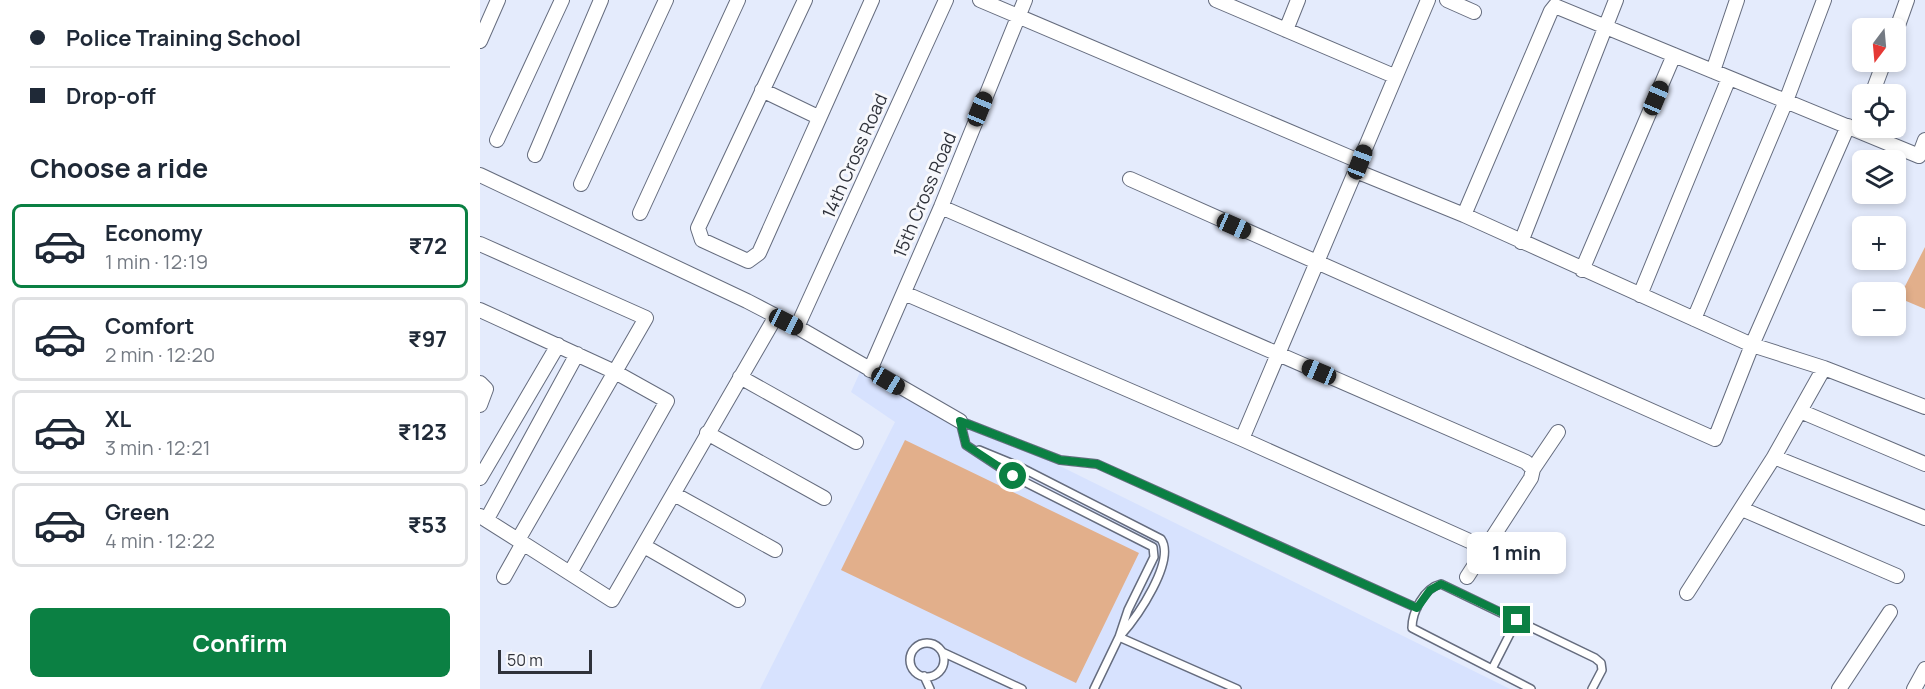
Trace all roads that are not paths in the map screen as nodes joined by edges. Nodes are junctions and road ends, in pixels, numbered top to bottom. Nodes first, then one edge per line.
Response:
1 (498, 0) edge
2 (562, 0) edge
3 (601, 0) edge
4 (666, 0) edge
5 (738, 0) edge
6 (805, 0) edge
7 (872, 0) edge
8 (946, 0) edge
9 (980, 0) edge
10 (1024, 0) edge
11 (1216, 0) edge
12 (1298, 0) edge
13 (1428, 0) edge
14 (1447, 0) edge
15 (1616, 0) edge
16 (1737, 0) edge
17 (1824, 0) edge
18 (1907, 0) edge
19 (1474, 12) dead end
20 (1018, 16) junction
21 (1901, 18) edge
22 (1606, 27) junction
23 (1286, 30) junction
24 (480, 41) edge
25 (1674, 55) junction
26 (1713, 71) junction
27 (1394, 76) junction
28 (1729, 78) junction
29 (762, 90) junction
30 (1786, 101) junction
31 (818, 117) junction
32 (1852, 124) edge
33 (1852, 133) edge
34 (1882, 138) edge
35 (497, 140) dead end
36 (1925, 140) edge
37 (535, 154) dead end
38 (1358, 167) junction
39 (480, 175) edge
40 (1130, 179) dead end
41 (581, 184) dead end
42 (941, 207) junction
43 (640, 213) dead end
44 (1464, 215) junction
45 (1521, 242) junction
46 (480, 244) edge
47 (1317, 264) junction
48 (1582, 270) junction
49 (904, 293) junction
50 (1640, 295) junction
51 (480, 310) edge
52 (776, 316) junction
53 (1694, 320) junction
54 (797, 327) junction
55 (558, 345) junction
56 (1752, 345) junction
57 (577, 354) junction
58 (1278, 354) junction
59 (1824, 368) junction
60 (870, 370) junction
61 (615, 372) junction
62 (740, 377) junction
63 (480, 383) edge
64 (480, 405) edge
65 (1925, 407) edge
66 (1800, 411) junction
67 (960, 421) junction
68 (1558, 432) dead end
69 (708, 434) junction
70 (1242, 439) junction
71 (856, 442) dead end
72 (966, 445) junction
73 (1774, 457) junction
74 (1925, 464) edge
75 (1533, 469) junction
76 (480, 478) edge
77 (674, 494) junction
78 (824, 498) dead end
79 (1742, 509) junction
80 (483, 518) edge
81 (1925, 518) edge
82 (521, 541) junction
83 (644, 546) junction
84 (1485, 548) junction
85 (775, 550) dead end
86 (570, 573) junction
87 (504, 576) dead end
88 (1898, 576) dead end
89 (1467, 577) dead end
90 (1687, 593) dead end
91 (738, 600) dead end
92 (1417, 608) junction
93 (1890, 612) dead end
94 (1517, 620) junction
95 (1119, 637) junction
96 (942, 652) junction
97 (1492, 669) junction
98 (1925, 669) edge
99 (924, 676) junction
100 (930, 689) edge
101 (1022, 689) edge
102 (1094, 689) edge
103 (1237, 689) edge
104 (1531, 689) edge
105 (1592, 689) edge
106 (1839, 689) edge
107 (1914, 689) edge

1 - 24 street
2 - 35 street
3 - 37 street
4 - 41 street
5 - 43 street
6 - 29 street
7 - 31 street
8 - 54 street, 14th Cross Road
9 - 20 street
10 - 20 street, 15th Cross Road
11 - 23 street
12 - 23 street
13 - 27 street
14 - 19 street
15 - 22 street
16 - 26 street
17 - 30 street
18 - 21 street
20 - 38 street
20 - 42 street, 15th Cross Road
22 - 25 street
22 - 44 street
22 - 45 street
23 - 27 street
25 - 26 street
25 - 48 street
26 - 28 street
27 - 38 street
28 - 30 street
28 - 50 street
29 - 31 street
29 - 31 street
30 - 32 street
30 - 53 street
33 - 56 street
34 - 36 street
38 - 44 street
38 - 47 street
39 - 52 street
40 - 47 street
42 - 49 street, 15th Cross Road
42 - 58 street
44 - 45 street
45 - 48 street
46 - 61 street
47 - 56 street
47 - 58 street
48 - 50 street
49 - 60 street, 15th Cross Road
49 - 70 street
50 - 53 street
51 - 55 street
52 - 54 street
52 - 62 street
53 - 56 street
54 - 60 street
55 - 57 street
55 - 76 street
56 - 59 street
57 - 61 street
57 - 80 street
58 - 70 street
58 - 75 street
59 - 65 street
59 - 66 street
60 - 67 street
61 - 82 street
61 - 86 street
62 - 69 street
62 - 71 street
63 - 64 street
66 - 73 street
66 - 74 street
67 - 72 lane
67 - 92 lane
68 - 75 street
69 - 77 street
69 - 78 street
70 - 84 street
72 - 95 lane
72 - 95 lane
73 - 79 street
73 - 81 street
75 - 84 street
77 - 83 street
77 - 85 street
79 - 88 street
79 - 90 street
80 - 82 street
82 - 86 street
82 - 87 street
83 - 86 street
83 - 91 street
84 - 89 street
92 - 94 lane
92 - 97 lane
93 - 106 street
94 - 97 lane
94 - 105 lane
95 - 102 lane
95 - 103 lane
96 - 99 lane
96 - 99 lane
96 - 101 lane
97 - 104 lane
98 - 107 street
99 - 100 lane

